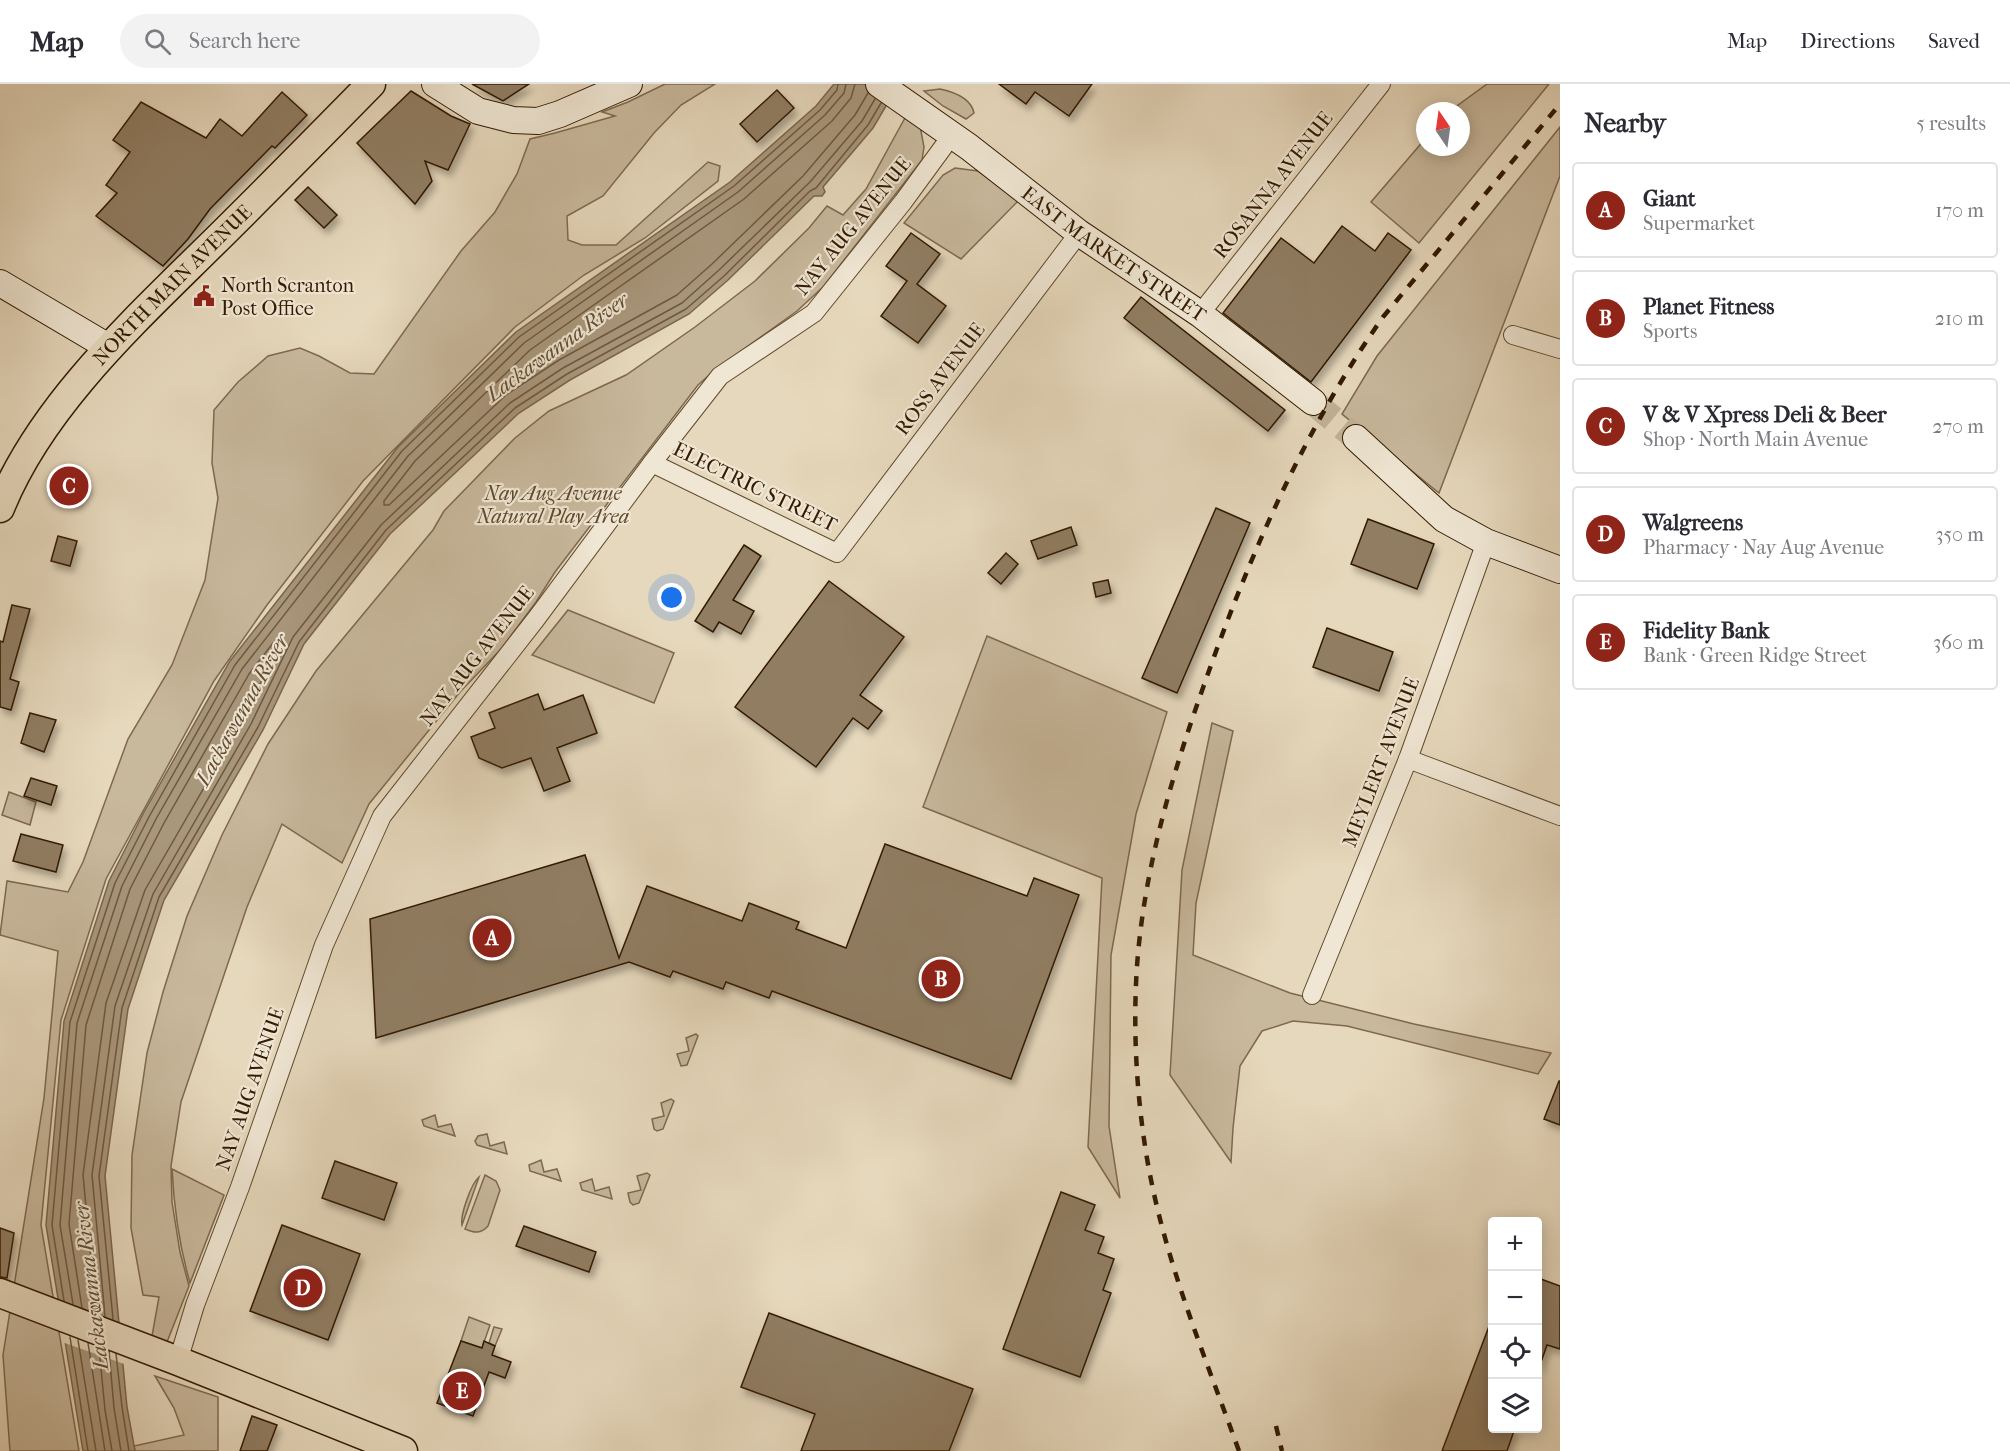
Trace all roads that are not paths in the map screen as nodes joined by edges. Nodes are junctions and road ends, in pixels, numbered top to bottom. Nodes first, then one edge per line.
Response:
1 (371, 84) edge
2 (435, 84) edge
3 (629, 84) edge
4 (879, 84) edge
5 (1381, 84) edge
6 (952, 135) junction
7 (1079, 233) junction
8 (0, 283) edge
9 (1200, 314) junction
10 (1513, 335) dead end
11 (110, 348) junction
12 (1560, 349) edge
13 (1313, 402) tunnel mouth
14 (1356, 438) tunnel mouth
15 (652, 463) junction
16 (0, 508) edge
17 (1486, 542) junction
18 (837, 552) joint
19 (1560, 570) edge
20 (1408, 759) junction
21 (1560, 816) edge
22 (1312, 995) dead end
23 (0, 1293) edge
24 (178, 1361) junction
25 (363, 1444) edge
26 (403, 1451) edge

1 - 11 main road, NORTH MAIN AVENUE
2 - 3 street
4 - 6 street, EAST MARKET STREET
5 - 9 street, ROSANNA AVENUE
6 - 7 street, EAST MARKET STREET
6 - 15 street, NAY AUG AVENUE
7 - 9 street, EAST MARKET STREET
7 - 18 street, ROSS AVENUE
8 - 11 street
9 - 13 street, EAST MARKET STREET
10 - 12 street
11 - 16 main road, NORTH MAIN AVENUE
14 - 17 street
15 - 18 street, ELECTRIC STREET
15 - 24 street, NAY AUG AVENUE
17 - 19 street
17 - 20 street, MEYLERT AVENUE
20 - 21 street
20 - 22 street, MEYLERT AVENUE
23 - 24 main road
24 - 25 main road
25 - 26 main road

